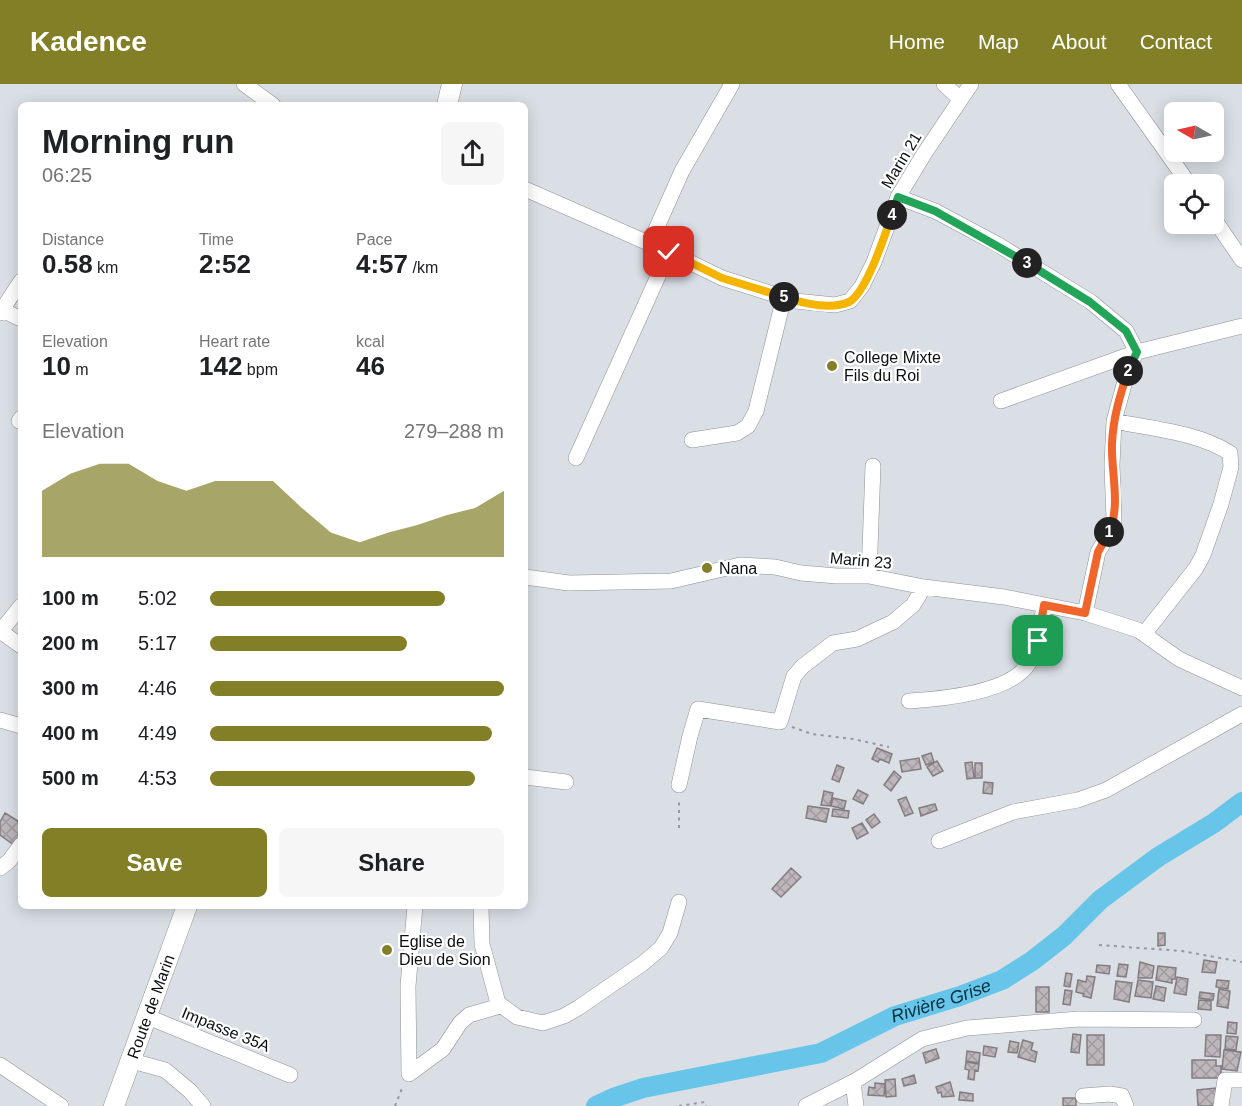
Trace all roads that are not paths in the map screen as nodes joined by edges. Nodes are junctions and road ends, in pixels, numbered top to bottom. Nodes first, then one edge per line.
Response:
1 (244, 84) edge
2 (452, 84) edge
3 (732, 84) edge
4 (944, 84) edge
5 (971, 84) edge
6 (1118, 84) edge
7 (960, 99) junction
8 (269, 102) edge
9 (448, 102) edge
10 (1182, 174) edge
11 (528, 190) edge
12 (898, 197) junction
13 (1224, 234) edge
14 (649, 245) junction
15 (669, 252) junction
16 (1242, 260) edge
17 (18, 286) edge
18 (784, 297) junction
19 (1, 311) edge
20 (18, 318) edge
21 (1242, 326) edge
22 (1137, 352) junction
23 (1001, 401) dead end
24 (1114, 421) junction
25 (692, 440) dead end
26 (576, 458) dead end
27 (873, 466) dead end
28 (869, 576) junction
29 (528, 577) edge
30 (924, 587) junction
31 (1044, 605) junction
32 (18, 610) edge
33 (1085, 613) junction
34 (0, 631) edge
35 (1144, 634) junction
36 (18, 644) edge
37 (1242, 688) edge
38 (909, 701) dead end
39 (1242, 714) edge
40 (0, 720) edge
41 (18, 725) edge
42 (528, 777) edge
43 (566, 782) dead end
44 (680, 785) road end
45 (939, 841) dead end
46 (18, 849) edge
47 (0, 868) edge
48 (679, 902) dead end
49 (186, 909) edge
50 (416, 909) edge
51 (481, 909) edge
52 (500, 1006) junction
53 (148, 1017) junction
54 (1194, 1020) dead end
55 (132, 1061) junction
56 (0, 1065) edge
57 (290, 1075) dead end
58 (1242, 1080) edge
59 (853, 1082) junction
60 (1083, 1096) dead end
61 (61, 1106) edge
62 (114, 1106) edge
63 (203, 1106) edge
64 (807, 1106) edge
65 (856, 1106) edge
66 (1126, 1106) edge
67 (1221, 1106) edge

1 - 8 street
2 - 9 main road
3 - 14 street
4 - 7 street
5 - 7 street, Marin 21
6 - 10 street
7 - 12 street, Marin 21
11 - 14 street, Marin 21
12 - 18 street, Marin 21
12 - 22 street
13 - 16 street
14 - 15 street, Marin 21
15 - 18 street, Marin 21
15 - 26 street
17 - 19 street
18 - 25 street
19 - 20 street
21 - 22 street
22 - 23 street
22 - 24 street
24 - 33 street
24 - 35 street
27 - 28 street
28 - 29 street, Marin 23
28 - 30 street, Marin 23
30 - 31 street, Marin 23
30 - 44 street
31 - 33 street, Marin 23
31 - 38 street
32 - 34 street
33 - 35 street, Marin 23
34 - 36 street
35 - 37 street, Marin 23
39 - 45 street
40 - 41 street
42 - 43 street
46 - 47 street
48 - 52 street
49 - 53 main road, Route de Marin
50 - 52 street
51 - 52 street
53 - 55 main road, Route de Marin
53 - 57 street, Impasse 35A
54 - 59 street
55 - 62 main road, Route de Marin
55 - 63 street
56 - 61 street
58 - 67 street
59 - 64 street
59 - 65 street
60 - 66 street

